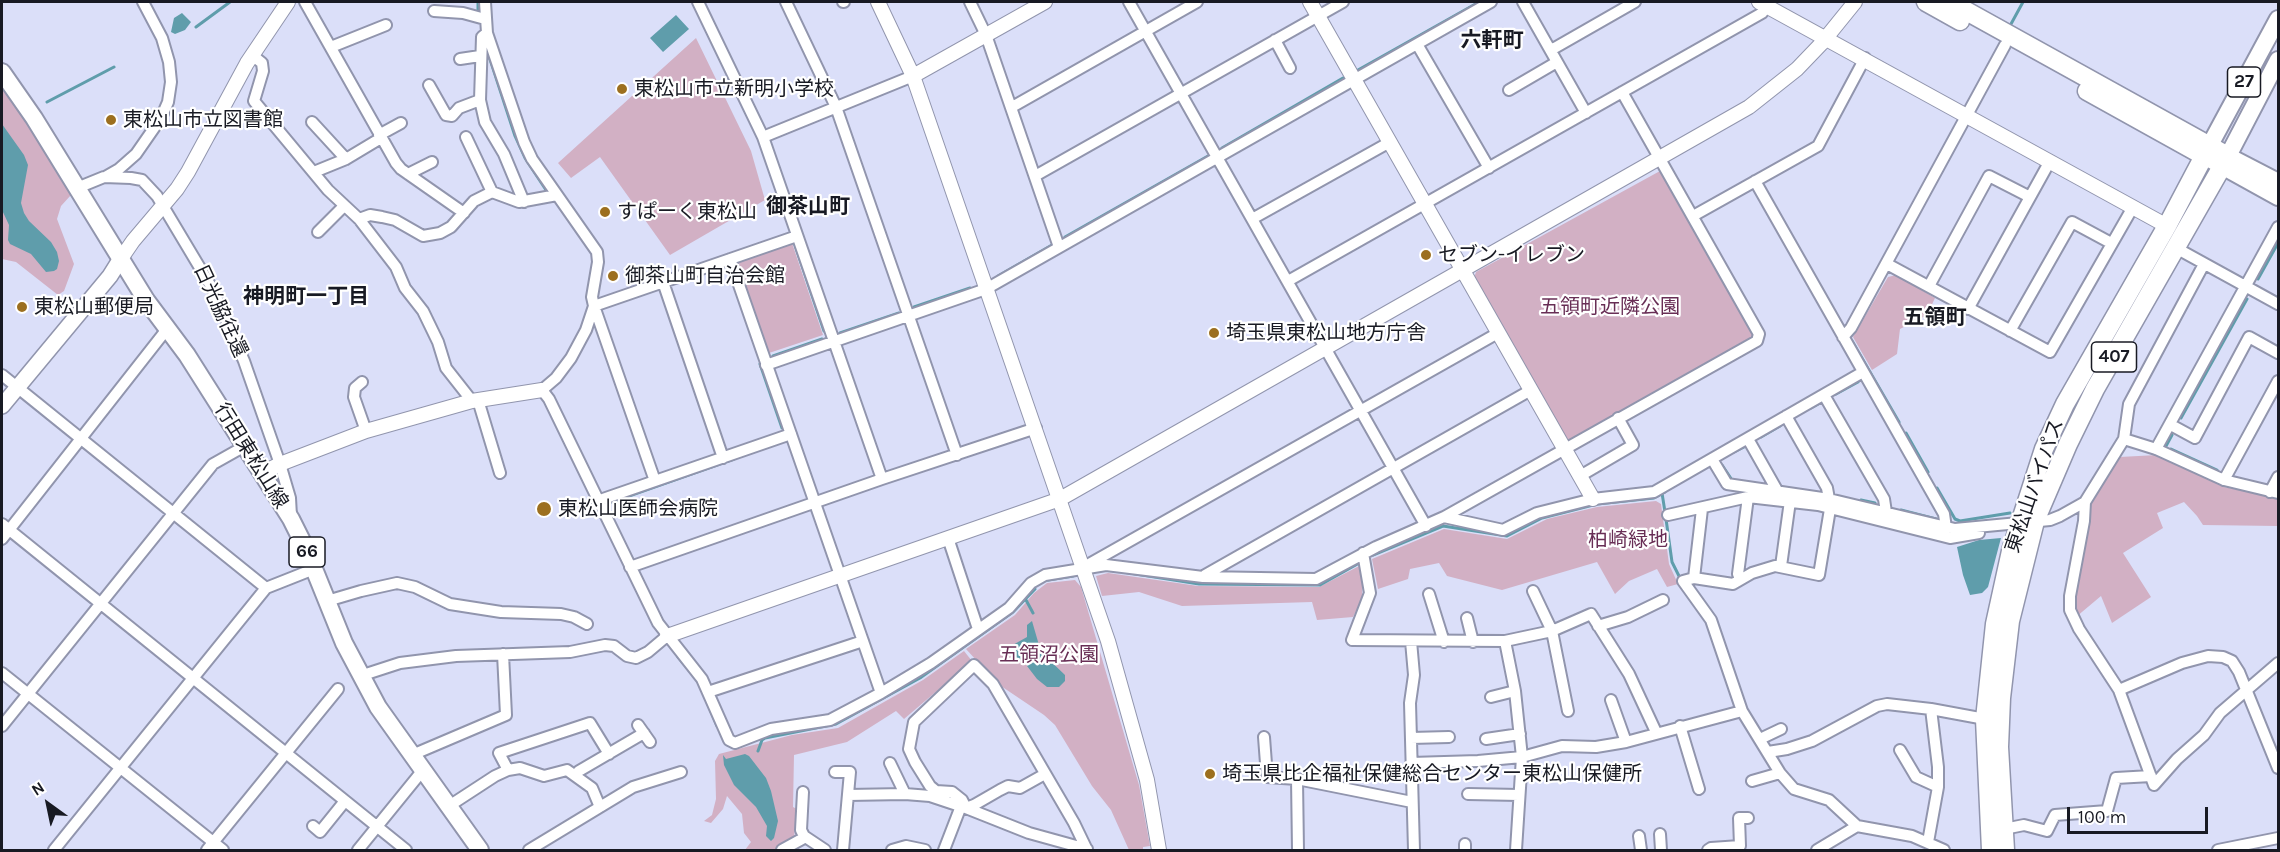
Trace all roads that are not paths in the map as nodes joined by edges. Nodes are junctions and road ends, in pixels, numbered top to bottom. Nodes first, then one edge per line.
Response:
1 (142, 2) edge
2 (288, 2) edge
3 (305, 2) edge
4 (485, 2) edge
5 (698, 2) edge
6 (786, 2) edge
7 (878, 2) edge
8 (970, 2) edge
9 (1045, 2) edge
10 (1129, 2) edge
11 (1197, 2) edge
12 (1310, 2) edge
13 (1343, 2) edge
14 (1491, 2) edge
15 (1523, 2) edge
16 (1635, 2) edge
17 (1855, 2) edge
18 (1926, 2) edge
19 (1950, 2) edge
20 (1763, 4) edge
21 (434, 11) dead end
22 (1318, 16) junction
23 (485, 19) junction
24 (2278, 19) edge
25 (386, 25) dead end
26 (1145, 31) junction
27 (487, 33) junction
28 (986, 35) junction
29 (1826, 38) junction
30 (1275, 40) junction
31 (1417, 44) junction
32 (2005, 45) junction
33 (331, 47) junction
34 (1551, 50) junction
35 (252, 55) junction
36 (480, 56) junction
37 (1864, 58) junction
38 (460, 59) dead end
39 (2278, 60) edge
40 (1557, 62) junction
41 (1290, 68) dead end
42 (2, 72) edge
43 (913, 76) junction
44 (1354, 80) junction
45 (429, 86) dead end
46 (1509, 90) dead end
47 (1622, 92) junction
48 (1181, 94) junction
49 (480, 100) junction
50 (836, 107) junction
51 (1012, 107) junction
52 (1586, 113) junction
53 (1967, 115) junction
54 (312, 122) dead end
55 (401, 123) dead end
56 (466, 136) dead end
57 (380, 137) junction
58 (763, 137) junction
59 (1390, 142) junction
60 (2207, 151) junction
61 (1217, 157) junction
62 (346, 159) junction
63 (1660, 159) junction
64 (2050, 161) junction
65 (2225, 161) junction
66 (432, 162) dead end
67 (1489, 168) junction
68 (314, 172) junction
69 (408, 174) junction
70 (1035, 176) junction
71 (104, 177) junction
72 (1755, 181) junction
73 (2278, 182) edge
74 (77, 188) junction
75 (492, 192) junction
76 (557, 195) junction
77 (2030, 197) junction
78 (2278, 197) edge
79 (524, 202) junction
80 (1425, 205) junction
81 (163, 206) junction
82 (344, 206) junction
83 (2133, 207) junction
84 (464, 213) junction
85 (1693, 216) junction
86 (359, 219) junction
87 (1252, 219) junction
88 (2167, 226) junction
89 (2278, 227) edge
90 (318, 232) dead end
91 (797, 236) junction
92 (2111, 243) junction
93 (1059, 247) junction
94 (2176, 248) junction
95 (730, 259) junction
96 (120, 260) junction
97 (1887, 264) junction
98 (2204, 264) junction
99 (1462, 270) junction
100 (1288, 281) junction
101 (663, 282) junction
102 (1929, 286) junction
103 (2247, 286) junction
104 (986, 289) junction
105 (2278, 304) edge
106 (594, 306) junction
107 (1968, 309) junction
108 (909, 316) junction
109 (167, 329) junction
110 (2010, 331) junction
111 (1498, 333) junction
112 (1843, 337) junction
113 (832, 341) junction
114 (1326, 348) junction
115 (2278, 353) edge
116 (766, 365) junction
117 (1863, 372) junction
118 (2, 375) edge
119 (2278, 381) edge
120 (362, 382) dead end
121 (16, 388) junction
122 (542, 390) junction
123 (1531, 390) junction
124 (1824, 395) junction
125 (475, 400) junction
126 (2, 406) edge
127 (1361, 410) junction
128 (1786, 416) junction
129 (1618, 418) junction
130 (2171, 425) junction
131 (1036, 429) junction
132 (366, 431) junction
133 (790, 434) junction
134 (80, 439) junction
135 (1748, 439) junction
136 (2124, 439) junction
137 (245, 446) junction
138 (1564, 449) junction
139 (2156, 449) junction
140 (957, 455) junction
141 (723, 458) junction
142 (1712, 459) junction
143 (280, 464) junction
144 (1394, 468) junction
145 (262, 473) junction
146 (500, 473) dead end
147 (1580, 476) junction
148 (2278, 477) edge
149 (882, 479) junction
150 (2224, 480) junction
151 (655, 481) junction
152 (1727, 484) junction
153 (1778, 492) junction
154 (2274, 492) edge
155 (1748, 497) junction
156 (1060, 499) junction
157 (1593, 499) junction
158 (1737, 500) junction
159 (597, 501) junction
160 (1790, 501) junction
161 (2085, 502) junction
162 (814, 503) junction
163 (1829, 504) junction
164 (1702, 509) junction
165 (1886, 512) junction
166 (173, 514) junction
167 (1668, 515) dead end
168 (1444, 517) junction
169 (291, 519) junction
170 (2027, 522) junction
171 (2001, 523) junction
172 (1426, 526) junction
173 (5, 527) edge
174 (1946, 528) junction
175 (948, 538) junction
176 (2, 539) edge
177 (1363, 553) junction
178 (1781, 566) junction
179 (630, 567) junction
180 (1083, 568) junction
181 (314, 569) junction
182 (840, 576) junction
183 (1203, 577) junction
184 (1694, 578) junction
185 (1740, 579) junction
186 (266, 588) junction
187 (1533, 591) dead end
188 (1429, 594) dead end
189 (1663, 600) dead end
190 (327, 602) junction
191 (99, 604) junction
192 (1467, 618) dead end
193 (587, 624) dead end
194 (1598, 626) junction
195 (978, 629) junction
196 (1552, 632) junction
197 (667, 636) junction
198 (863, 641) junction
199 (1410, 641) junction
200 (1505, 641) junction
201 (1444, 642) junction
202 (1473, 642) junction
203 (503, 654) junction
204 (2278, 663) edge
205 (2, 673) edge
206 (360, 676) junction
207 (192, 679) junction
208 (338, 689) dead end
209 (2119, 690) junction
210 (2247, 690) junction
211 (1515, 691) junction
212 (708, 692) junction
213 (881, 693) junction
214 (28, 694) junction
215 (1491, 697) dead end
216 (1611, 700) dead end
217 (1932, 709) junction
218 (1568, 711) dead end
219 (1742, 711) junction
220 (1985, 719) junction
221 (2, 726) edge
222 (1680, 726) junction
223 (1781, 729) dead end
224 (1656, 732) junction
225 (644, 733) dead end
226 (1520, 735) junction
227 (1264, 737) dead end
228 (1449, 737) dead end
229 (1411, 738) junction
230 (1760, 738) junction
231 (1486, 739) dead end
232 (1626, 742) junction
233 (1900, 750) dead end
234 (285, 752) junction
235 (1768, 752) junction
236 (609, 754) junction
237 (412, 755) junction
238 (1522, 757) junction
239 (890, 763) dead end
240 (1411, 764) junction
241 (2278, 768) edge
242 (121, 769) junction
243 (423, 770) junction
244 (508, 770) junction
245 (681, 772) dead end
246 (835, 772) dead end
247 (1780, 773) junction
248 (1045, 774) junction
249 (575, 775) junction
250 (2151, 776) junction
251 (1297, 779) junction
252 (1752, 781) dead end
253 (1938, 787) junction
254 (1699, 789) dead end
255 (803, 792) dead end
256 (906, 794) junction
257 (1468, 794) dead end
258 (849, 795) junction
259 (1519, 795) junction
260 (345, 801) junction
261 (1412, 802) junction
262 (449, 807) junction
263 (600, 807) junction
264 (963, 807) junction
265 (1748, 818) dead end
266 (313, 826) dead end
267 (1857, 826) junction
268 (377, 827) junction
269 (2004, 829) junction
270 (1660, 834) dead end
271 (1639, 836) dead end
272 (803, 837) junction
273 (2278, 838) edge
274 (1928, 842) junction
275 (210, 847) edge
276 (54, 850) edge
277 (223, 850) edge
278 (358, 850) edge
279 (406, 850) edge
280 (480, 850) edge
281 (528, 850) edge
282 (778, 850) edge
283 (794, 850) edge
284 (825, 850) edge
285 (843, 850) edge
286 (891, 850) edge
287 (925, 850) edge
288 (944, 850) edge
289 (1087, 850) edge
290 (1159, 850) edge
291 (1298, 850) edge
292 (1414, 850) edge
293 (1516, 850) edge
294 (1641, 850) edge
295 (1661, 850) edge
296 (1708, 850) edge
297 (1817, 850) edge
298 (1944, 850) edge
299 (1991, 850) edge
300 (2005, 850) edge
301 (2218, 850) edge

1 - 71 street
2 - 35 street
3 - 33 street
4 - 23 street
5 - 58 street
6 - 50 street
7 - 43 street
8 - 28 street
9 - 28 street
10 - 26 street
11 - 26 street
12 - 22 street
13 - 22 street
14 - 31 street
15 - 34 street
16 - 34 street
17 - 29 street
18 - 32 highway
19 - 60 highway
20 - 29 street
20 - 47 street
21 - 23 street
22 - 30 street
22 - 44 street
23 - 27 street
24 - 60 main road, 27
25 - 33 street
26 - 48 street
26 - 51 street
27 - 36 street
27 - 76 street
28 - 43 street
28 - 51 street
29 - 37 street
29 - 63 street
30 - 41 street
30 - 48 street
31 - 44 street
31 - 67 street
32 - 53 street
32 - 60 highway
33 - 57 street
34 - 40 street
35 - 68 street
35 - 81 street
36 - 38 street
36 - 49 street
37 - 53 street
37 - 72 street
39 - 65 main road, 27
40 - 46 street
40 - 52 street
42 - 74 main road, 行田東松山線 / 66
43 - 50 street
43 - 104 street
44 - 59 street
44 - 61 street
45 - 49 street
47 - 52 street
47 - 63 street
48 - 61 street
48 - 70 street
49 - 79 street
50 - 58 street
50 - 108 street
51 - 70 street
52 - 67 street
53 - 64 street
53 - 97 street
54 - 62 street
55 - 57 street
56 - 75 street
57 - 62 street
57 - 69 street
58 - 91 street
59 - 80 street
59 - 87 street
60 - 65 highway
60 - 88 highway, 東松山バイパス / 407
61 - 87 street
61 - 93 street
62 - 68 street
63 - 85 street
63 - 99 street
64 - 77 street
64 - 83 street
65 - 73 main road
65 - 78 main road
65 - 94 highway, 東松山バイパス / 407
66 - 69 street
67 - 80 street
68 - 82 street
69 - 84 street
70 - 93 street
71 - 74 street, 日光脇往還
71 - 81 street, 日光脇往還
72 - 85 street
72 - 112 street
74 - 96 main road, 行田東松山線 / 66
75 - 79 street
75 - 84 street
76 - 79 street
76 - 106 street
77 - 102 street
77 - 107 street
80 - 99 street
80 - 100 street
81 - 96 street
81 - 143 street, 日光脇往還
82 - 86 street
82 - 90 street
83 - 88 street
83 - 92 street
84 - 86 street
85 - 129 street
86 - 125 street
87 - 100 street
88 - 170 highway, 東松山バイパス / 407
89 - 103 street
91 - 95 street
91 - 113 street
92 - 110 street
92 - 110 street
93 - 104 street
94 - 98 street
94 - 170 highway, 東松山バイパス / 407
95 - 101 street
95 - 116 street
96 - 109 main road, 行田東松山線 / 66
96 - 121 main road
97 - 102 street
97 - 112 street
98 - 103 street
98 - 136 street
99 - 111 street
99 - 114 street
100 - 114 street
101 - 106 street
101 - 141 street
102 - 107 street
103 - 105 street
103 - 130 street
104 - 108 street
104 - 131 street
106 - 122 street
106 - 151 street
107 - 110 street
108 - 113 street
108 - 140 street
109 - 134 street
109 - 137 main road, 行田東松山線 / 66
111 - 123 street
111 - 127 street
112 - 117 street
113 - 116 street
113 - 149 street
114 - 127 street
114 - 156 street
115 - 130 street
116 - 133 street
117 - 124 street
117 - 174 street
118 - 121 street
119 - 150 street
120 - 132 street
121 - 126 main road
121 - 134 street
122 - 125 street
122 - 159 street
123 - 138 street
123 - 144 street
124 - 128 street
124 - 165 street
125 - 132 street
125 - 146 street
127 - 144 street
127 - 180 street
128 - 135 street
128 - 163 street
129 - 138 street
129 - 147 street
130 - 139 street
131 - 140 street
131 - 156 street
132 - 143 street
133 - 141 street
133 - 162 street
134 - 166 street
134 - 173 street
135 - 142 street
135 - 153 street
136 - 139 street
136 - 161 street
137 - 145 main road, 行田東松山線 / 66
137 - 166 street
138 - 147 street
138 - 168 street
139 - 150 street
140 - 149 street
141 - 151 street
142 - 152 street
142 - 157 street
143 - 145 street
143 - 169 street, 日光脇往還
144 - 172 street
144 - 183 street
145 - 169 main road, 行田東松山線 / 66
147 - 157 street
148 - 154 street
149 - 162 street
150 - 154 street
151 - 159 street
152 - 153 street
152 - 158 street
153 - 163 street
155 - 158 street
155 - 160 street
155 - 185 street
156 - 175 street
156 - 180 street
157 - 168 street
158 - 164 street
159 - 179 street
160 - 163 street
160 - 178 street
161 - 170 street
161 - 209 street
162 - 179 street
162 - 182 street
163 - 165 street
163 - 171 street
163 - 178 street
164 - 167 street
164 - 184 street
165 - 174 street
166 - 186 street
166 - 191 street
168 - 172 street
169 - 181 main road, 行田東松山線 / 66
170 - 171 street
170 - 220 highway, 東松山バイパス / 407
170 - 269 highway, 東松山バイパス / 407
171 - 174 street
172 - 177 street
173 - 176 street
173 - 191 street
175 - 182 street
175 - 195 street
177 - 183 street
177 - 199 street
178 - 185 street
179 - 197 street
180 - 183 street
180 - 195 street
180 - 290 street
181 - 186 street
181 - 190 main road, 行田東松山線 / 66
182 - 197 street
182 - 198 street
184 - 185 street
184 - 219 street
186 - 207 street
187 - 196 street
188 - 201 street
189 - 194 street
190 - 193 street
190 - 206 main road, 行田東松山線 / 66
191 - 207 street
191 - 214 street
192 - 202 street
194 - 196 street
194 - 224 street
195 - 213 street
196 - 200 street
196 - 218 street
197 - 203 street
197 - 212 street
198 - 212 street
198 - 213 street
199 - 201 street
199 - 229 street
200 - 202 street
200 - 211 street
201 - 202 street
203 - 206 street
203 - 237 street
204 - 210 street
205 - 214 street
206 - 237 main road, 行田東松山線 / 66
207 - 234 street
207 - 242 street
208 - 234 street
209 - 210 street
209 - 250 street
210 - 241 street
210 - 250 street
211 - 215 street
211 - 226 street
212 - 213 street
214 - 221 street
214 - 242 street
216 - 232 street
217 - 220 street
217 - 235 street
217 - 253 street
219 - 222 street
219 - 230 street
220 - 299 highway, 東松山バイパス / 407
222 - 224 street
222 - 254 street
223 - 230 street
224 - 232 street
225 - 236 street
226 - 231 street
226 - 238 street
227 - 251 street
228 - 229 street
229 - 240 street
230 - 235 street
232 - 238 street
233 - 253 street
234 - 260 street
234 - 275 street
235 - 247 street
236 - 244 street
236 - 249 street
237 - 243 main road, 行田東松山線 / 66
238 - 240 street
238 - 259 street
239 - 256 street
240 - 261 street
242 - 275 street
242 - 276 street
243 - 262 main road, 行田東松山線 / 66
243 - 268 street
244 - 249 street
244 - 262 street
245 - 263 street
246 - 258 street
247 - 252 street
247 - 267 street
248 - 264 street
248 - 264 street
248 - 289 street
249 - 263 street
250 - 269 street
251 - 261 street
251 - 291 street
253 - 274 street
255 - 272 street
256 - 258 street
256 - 264 street
257 - 259 street
258 - 285 street
259 - 293 street
260 - 266 street
260 - 268 street
261 - 292 street
262 - 280 main road, 行田東松山線 / 66
263 - 281 street
264 - 288 street
264 - 289 street
265 - 296 street
267 - 274 street
267 - 297 street
268 - 278 street
268 - 279 street
269 - 300 highway, 東松山バイパス / 407
270 - 295 street
271 - 294 street
272 - 282 street
272 - 283 street
272 - 284 street
273 - 301 street
274 - 298 street
275 - 277 street
286 - 287 street

